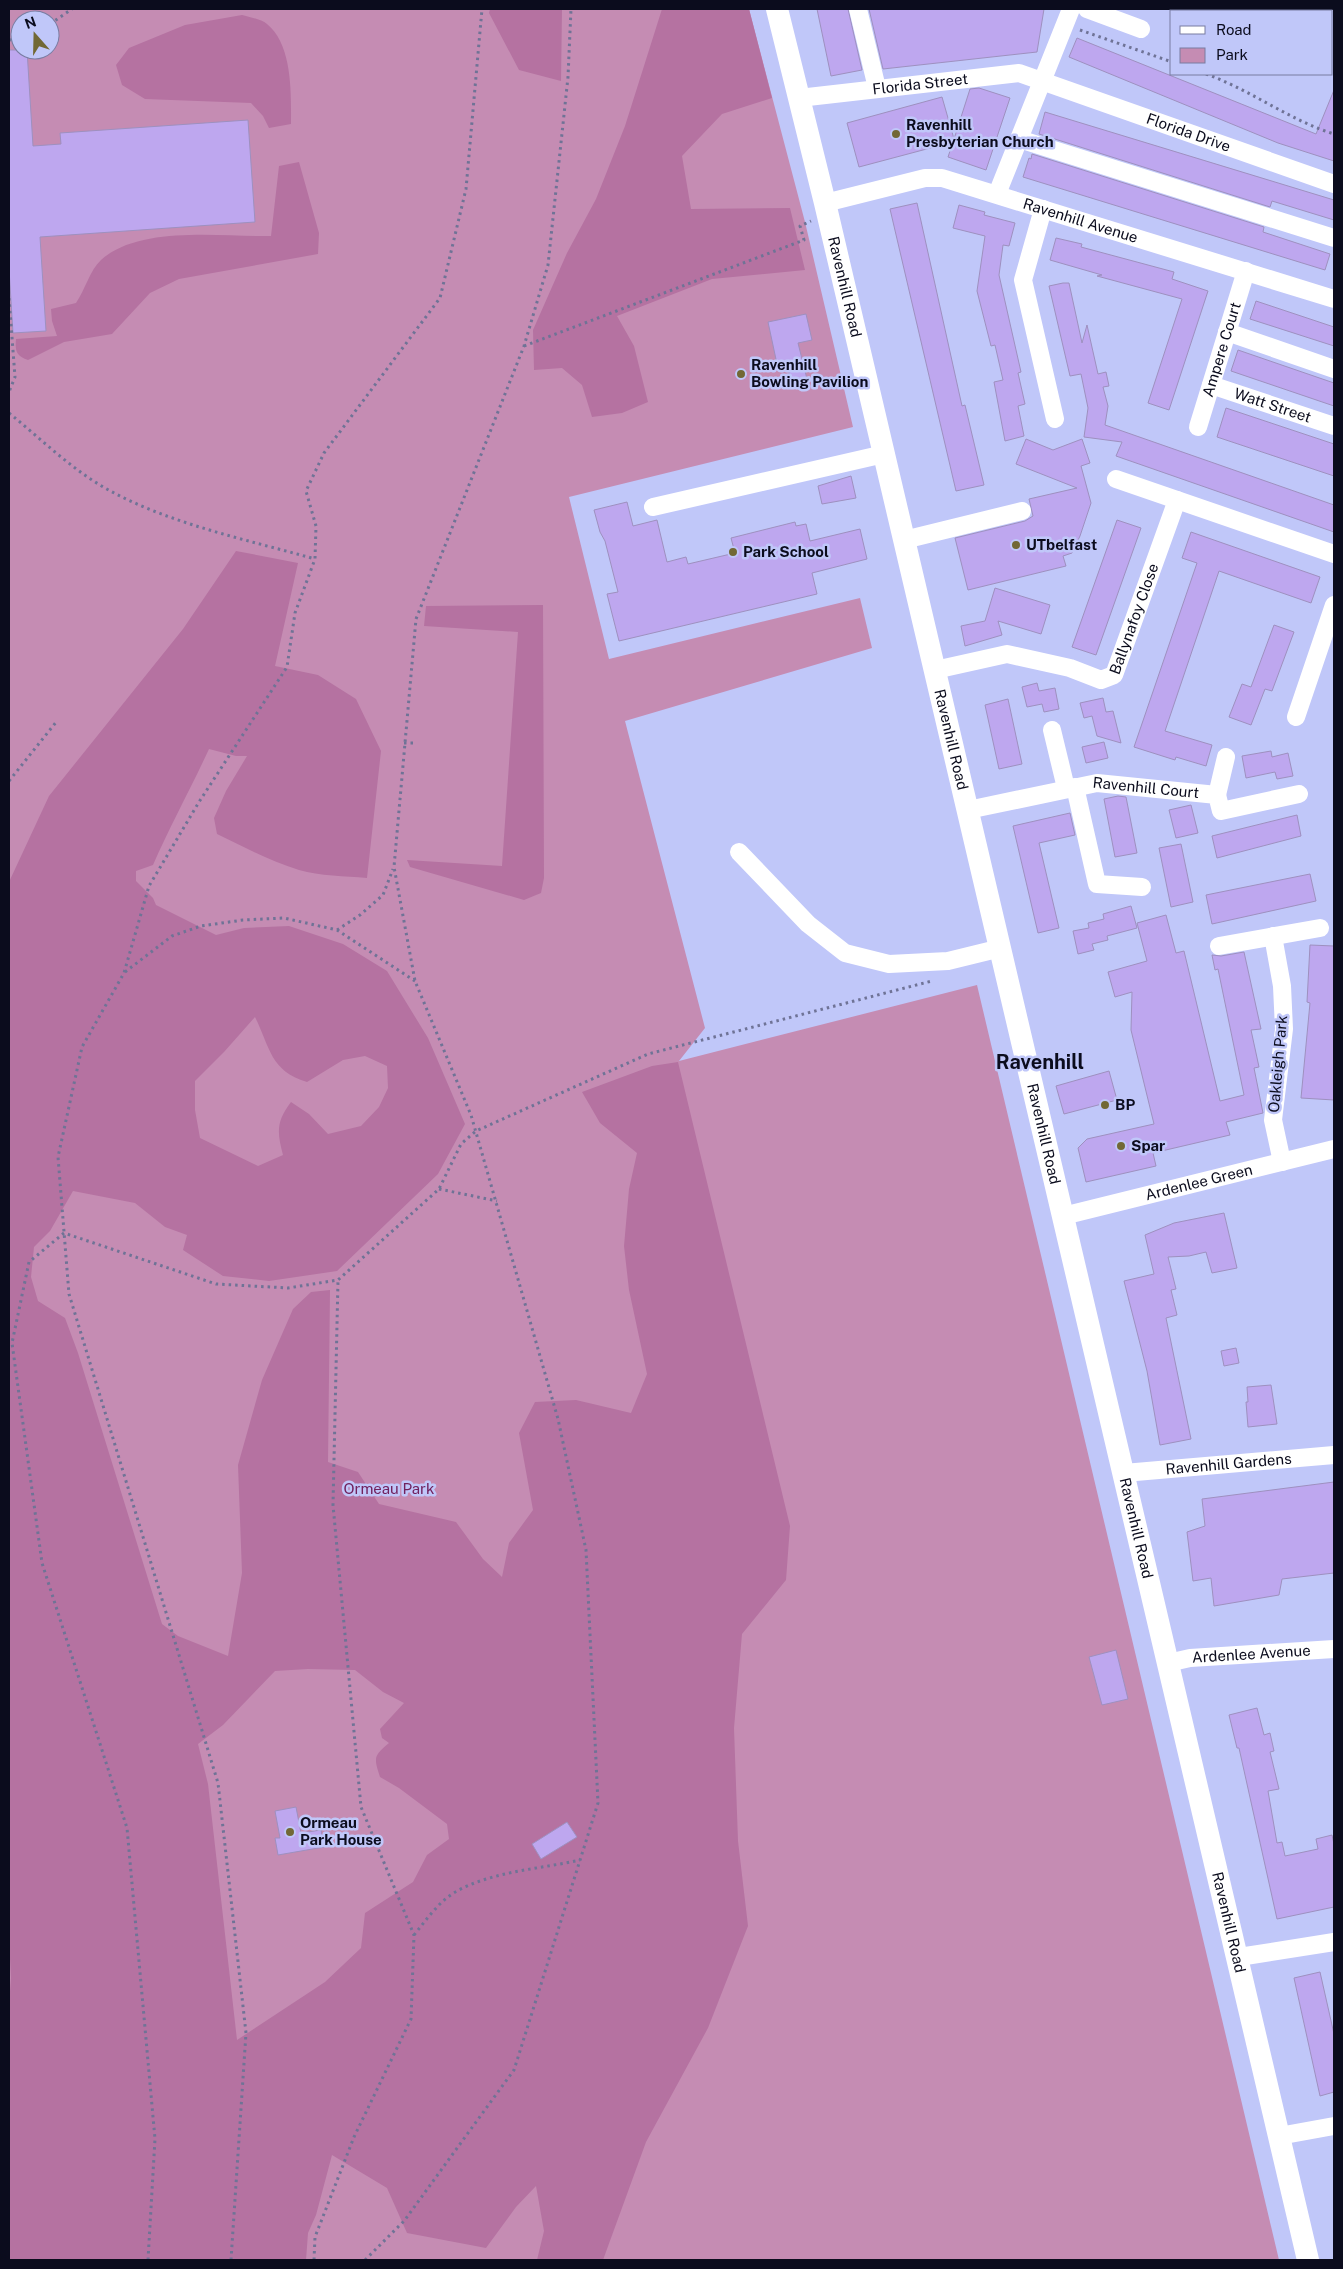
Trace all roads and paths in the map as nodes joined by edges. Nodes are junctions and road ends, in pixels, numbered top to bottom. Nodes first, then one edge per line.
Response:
1 (72, 9) edge
2 (482, 9) edge
3 (571, 9) edge
4 (777, 9) edge
5 (858, 9) edge
6 (1087, 9) edge
7 (1068, 16) edge
8 (60, 17) edge
9 (1141, 29) dead end
10 (1170, 61) edge
11 (1209, 75) edge
12 (1042, 80) junction
13 (877, 88) junction
14 (799, 98) junction
15 (1334, 134) edge
16 (1019, 139) junction
17 (1334, 184) edge
18 (997, 194) junction
19 (825, 203) junction
20 (1043, 209) junction
21 (811, 221) dead end
22 (1334, 238) edge
23 (1246, 271) junction
24 (9, 298) edge
25 (1334, 298) edge
26 (1227, 332) junction
27 (524, 346) junction
28 (1334, 369) edge
29 (1211, 385) junction
30 (9, 392) edge
31 (9, 413) edge
32 (1055, 419) dead end
33 (1334, 426) edge
34 (1198, 427) dead end
35 (884, 454) junction
36 (1116, 479) dead end
37 (1177, 500) junction
38 (653, 507) dead end
39 (1022, 511) dead end
40 (904, 540) junction
41 (1334, 554) edge
42 (315, 559) junction
43 (1334, 605) edge
44 (935, 670) junction
45 (1296, 718) dead end
46 (57, 721) dead end
47 (1052, 730) dead end
48 (404, 743) junction
49 (415, 744) dead end
50 (1226, 757) dead end
51 (9, 781) edge
52 (1071, 788) junction
53 (1299, 794) dead end
54 (1217, 795) junction
55 (968, 810) junction
56 (738, 852) dead end
57 (394, 867) junction
58 (1142, 887) dead end
59 (1320, 928) dead end
60 (337, 930) junction
61 (1273, 936) junction
62 (1219, 946) dead end
63 (1000, 948) junction
64 (124, 973) junction
65 (936, 980) dead end
66 (416, 981) junction
67 (476, 1131) junction
68 (1334, 1149) edge
69 (1282, 1162) junction
70 (439, 1189) junction
71 (497, 1201) junction
72 (1063, 1216) junction
73 (64, 1233) junction
74 (338, 1280) junction
75 (1334, 1455) edge
76 (1124, 1473) junction
77 (1334, 1649) edge
78 (1168, 1663) junction
79 (580, 1860) junction
80 (414, 1934) junction
81 (1334, 1942) edge
82 (1238, 1957) junction
83 (1334, 2126) edge
84 (1279, 2136) junction
85 (148, 2260) edge
86 (231, 2260) edge
87 (314, 2260) edge
88 (365, 2260) edge
89 (1308, 2260) edge

1 - 8 path
2 - 42 path
3 - 27 path
4 - 14 main road, Ravenhill Road
5 - 13 street
6 - 9 street
7 - 10 path
7 - 12 street
11 - 15 path
12 - 13 street, Florida Street
12 - 16 street
12 - 17 street, Florida Drive
13 - 14 street, Florida Street
14 - 19 main road, Ravenhill Road
16 - 18 street
16 - 22 street
18 - 19 street, Ravenhill Avenue
18 - 20 street, Ravenhill Avenue
19 - 35 main road, Ravenhill Road
20 - 23 street, Ravenhill Avenue
20 - 32 street
21 - 27 path
23 - 25 street, Ravenhill Avenue
23 - 26 street, Ampere Court
24 - 30 path
26 - 28 street
26 - 29 street, Ampere Court
27 - 48 path
29 - 33 street, Watt Street
29 - 34 street, Ampere Court
31 - 42 path
35 - 38 street
35 - 40 main road, Ravenhill Road
36 - 37 street
37 - 41 street
37 - 44 street, Ballynafoy Close
39 - 40 street
40 - 44 main road, Ravenhill Road
42 - 64 path
43 - 45 street
44 - 55 main road, Ravenhill Road
46 - 51 path
47 - 52 street, Ravenhill Court
48 - 49 path
48 - 57 path
50 - 54 street, Ravenhill Court
52 - 54 street, Ravenhill Court
52 - 55 street, Ravenhill Court
52 - 58 street, Ravenhill Court
53 - 54 street, Ravenhill Court
55 - 63 main road, Ravenhill Road
56 - 63 street
57 - 60 path
57 - 66 path
59 - 61 street
60 - 64 path
60 - 66 path
61 - 62 street
61 - 69 street, Oakleigh Park
63 - 72 main road, Ravenhill Road
64 - 73 path
65 - 67 path
66 - 67 path
67 - 70 path
67 - 71 path
68 - 69 street, Ardenlee Green
69 - 72 street, Ardenlee Green
70 - 71 path
70 - 74 path
71 - 79 path
72 - 76 main road, Ravenhill Road
73 - 74 path
73 - 85 path
73 - 86 path
74 - 80 path
75 - 76 street, Ravenhill Gardens
76 - 78 main road, Ravenhill Road
77 - 78 street, Ardenlee Avenue
78 - 82 main road, Ravenhill Road
79 - 80 path
79 - 88 path
80 - 87 path
81 - 82 street
82 - 84 main road, Ravenhill Road
83 - 84 street
84 - 89 main road, Ravenhill Road

